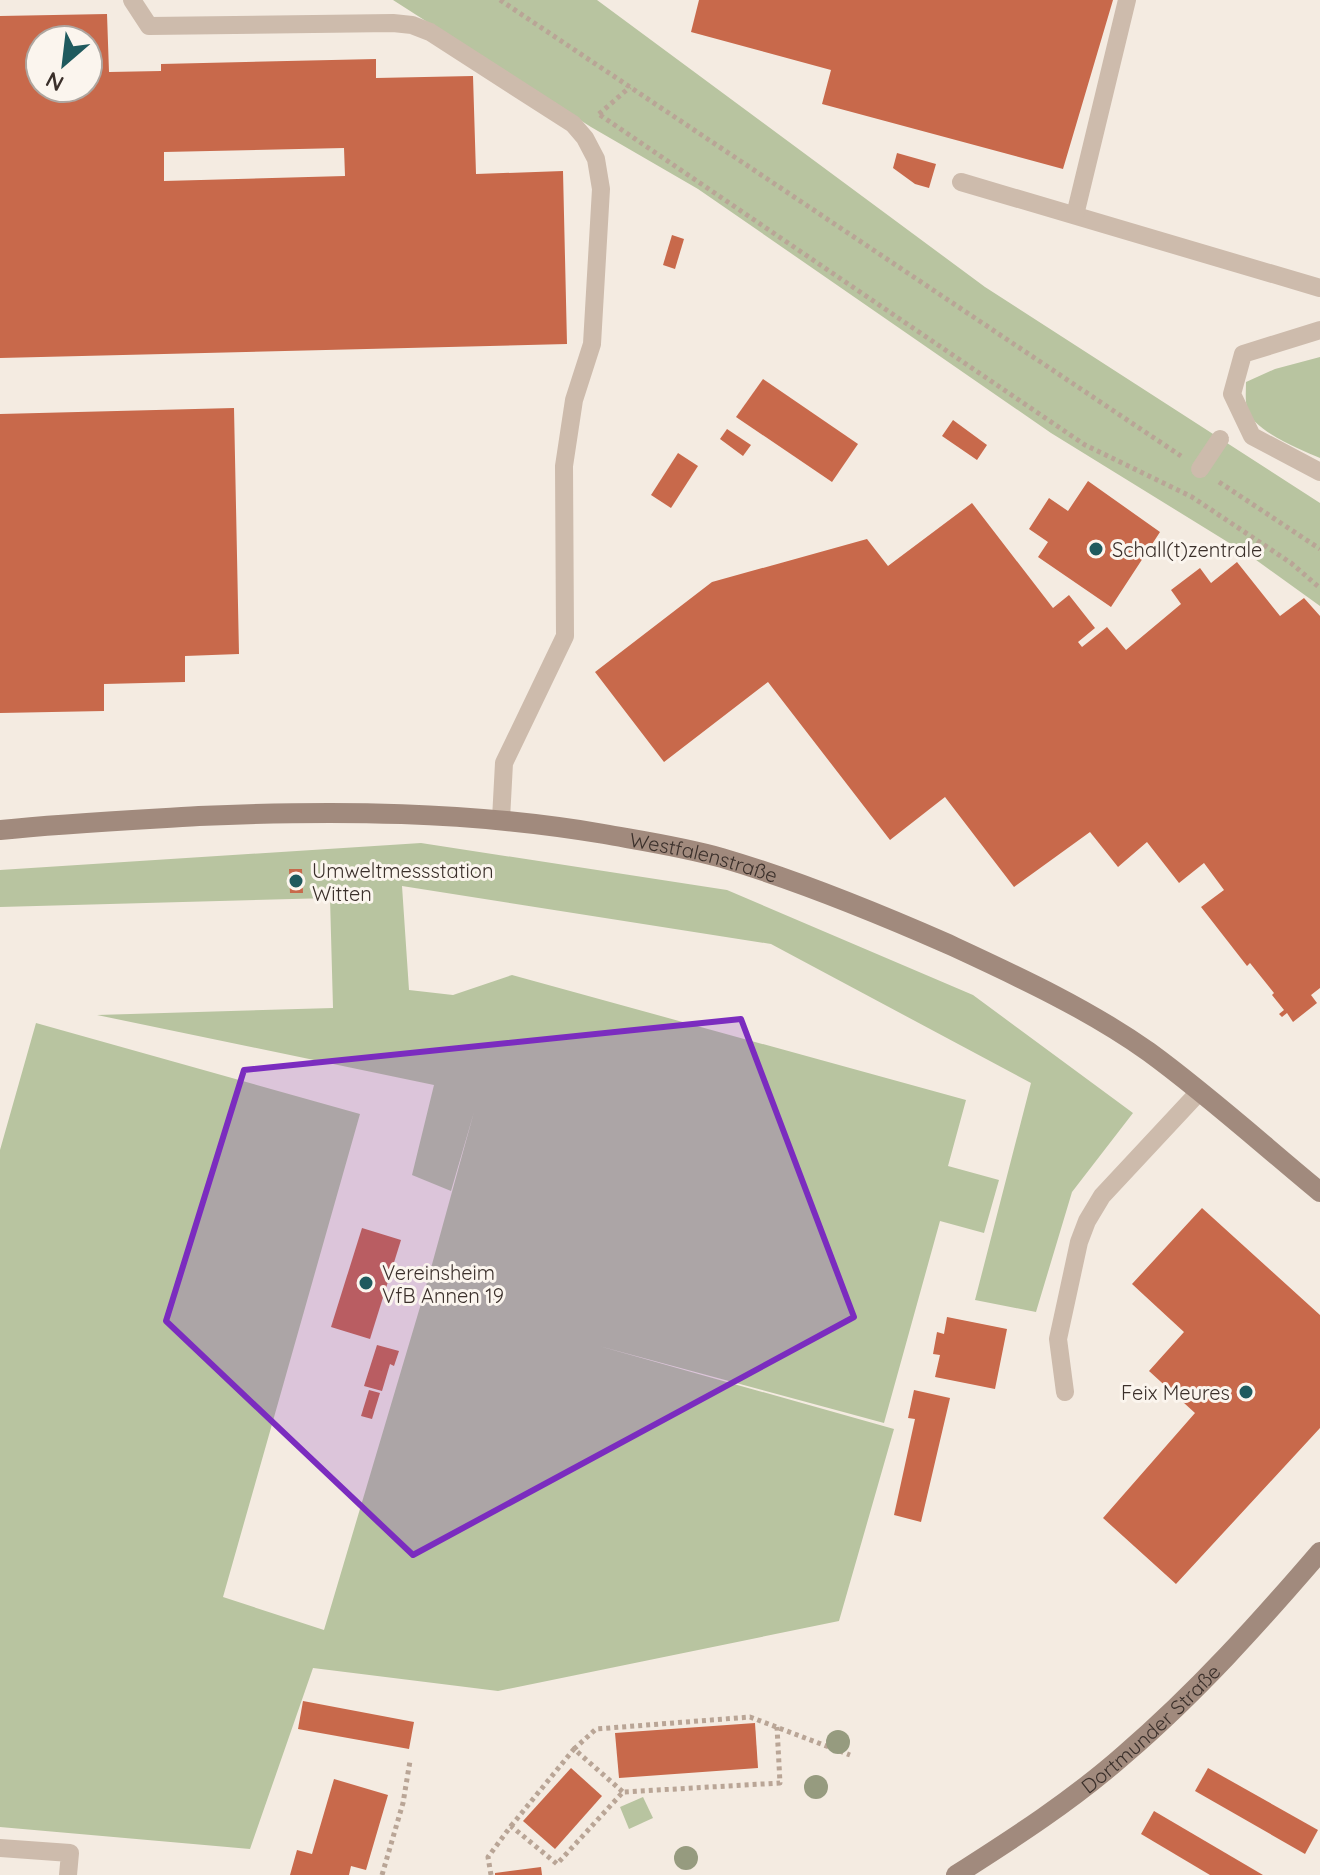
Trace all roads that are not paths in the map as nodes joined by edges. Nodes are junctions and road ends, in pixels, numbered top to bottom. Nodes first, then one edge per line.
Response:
1 (132, 0) edge
2 (1127, 0) edge
3 (961, 182) dead end
4 (1075, 215) junction
5 (1320, 288) edge
6 (1320, 330) edge
7 (1220, 439) dead end
8 (1200, 469) road end
9 (1320, 472) edge
10 (501, 819) junction
11 (0, 830) edge
12 (1199, 1092) junction
13 (1320, 1192) edge
14 (1065, 1392) dead end
15 (1320, 1552) edge
16 (0, 1848) edge
17 (68, 1875) edge
18 (956, 1875) edge

1 - 10 lane
2 - 4 lane
3 - 4 lane
4 - 5 lane
6 - 9 lane
7 - 8 lane
10 - 11 street, Westfalenstraße
10 - 12 street, Westfalenstraße
12 - 13 street, Westfalenstraße
12 - 14 lane
15 - 18 street, Dortmunder Straße
16 - 17 lane

